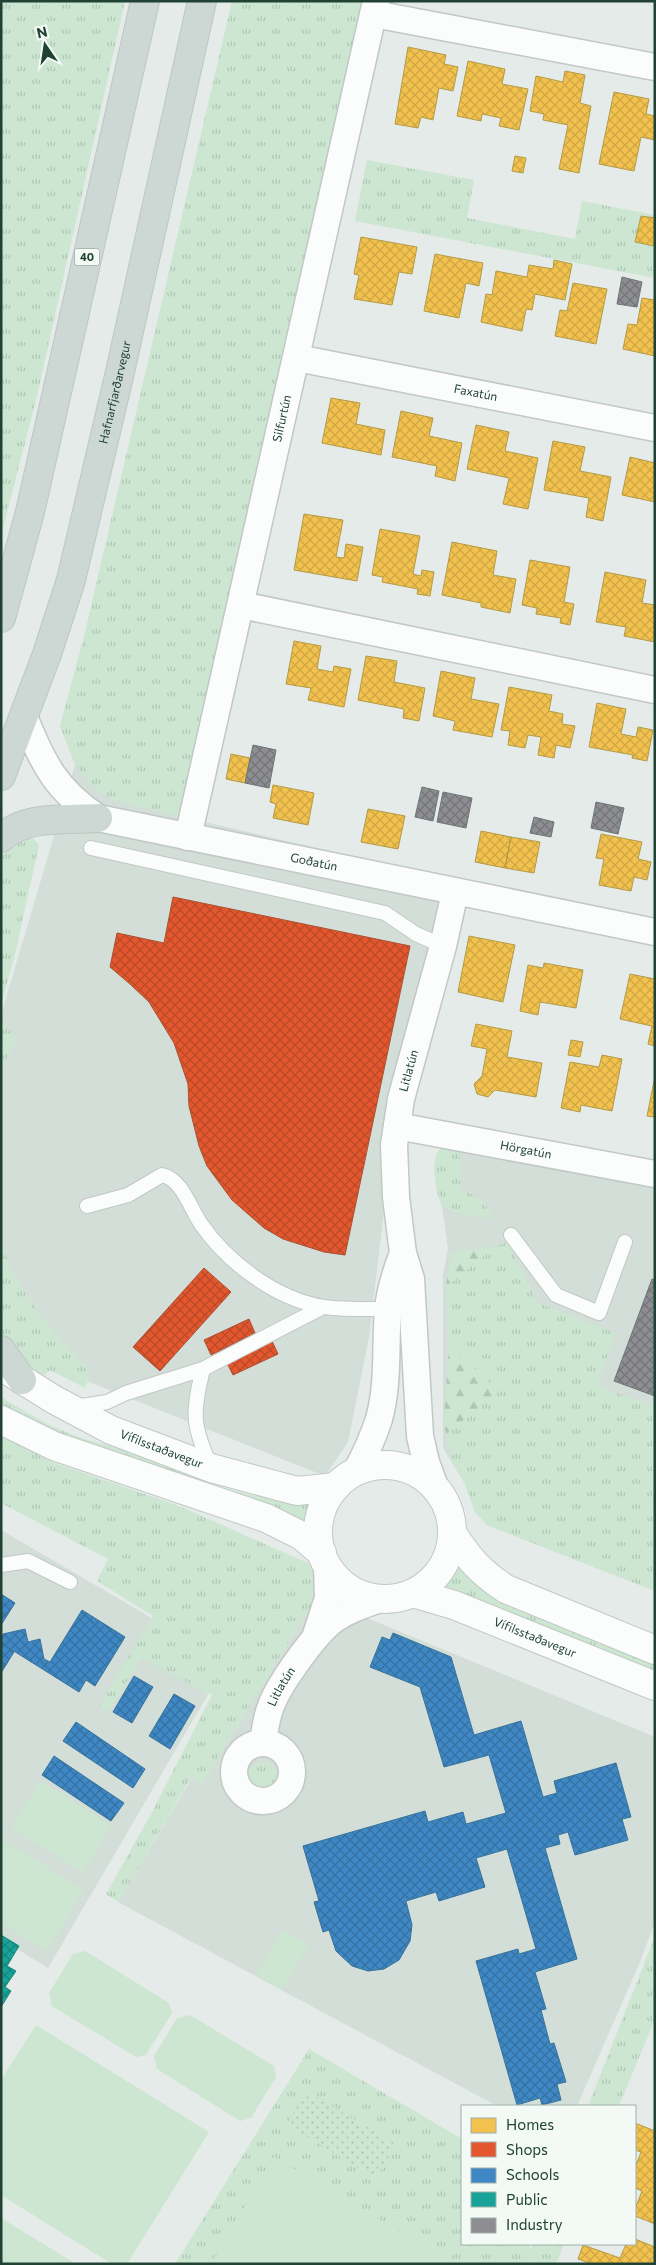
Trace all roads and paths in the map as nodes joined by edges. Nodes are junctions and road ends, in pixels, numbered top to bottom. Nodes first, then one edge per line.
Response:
1 (145, 1) edge
2 (202, 1) edge
3 (375, 8) edge
4 (655, 67) edge
5 (297, 358) junction
6 (655, 428) edge
7 (241, 605) junction
8 (2, 616) edge
9 (655, 690) edge
10 (24, 717) junction
11 (1, 776) edge
12 (98, 818) junction
13 (188, 837) junction
14 (1, 838) edge
15 (91, 848) dead end
16 (455, 892) junction
17 (655, 932) edge
18 (443, 946) junction
19 (397, 1126) junction
20 (655, 1174) edge
21 (87, 1206) dead end
22 (512, 1236) dead end
23 (625, 1242) dead end
24 (323, 1307) junction
25 (401, 1309) junction
26 (1, 1350) edge
27 (203, 1369) junction
28 (8, 1377) edge
29 (60, 1403) junction
30 (3, 1422) edge
31 (211, 1468) junction
32 (346, 1479) junction
33 (435, 1487) junction
34 (452, 1533) junction
35 (324, 1559) junction
36 (1, 1565) edge
37 (70, 1582) dead end
38 (413, 1593) junction
39 (380, 1599) junction
40 (315, 1638) junction
41 (655, 1650) edge
42 (655, 1686) edge
43 (263, 1743) dead end

1 - 8 main road, 40
2 - 10 main road, Hafnarfjarðarvegur
3 - 4 street
3 - 5 street, Silfurtún
5 - 6 street, Faxatún
5 - 7 street, Silfurtún
7 - 9 street
7 - 13 street, Silfurtún
10 - 11 main road, Hafnarfjarðarvegur
10 - 12 street, Goðatún
12 - 13 street, Goðatún
12 - 14 main road
13 - 16 street, Goðatún
15 - 18 lane
16 - 17 street, Goðatún
16 - 18 street, Litlatún
18 - 19 street, Litlatún
19 - 20 street, Hörgatún
19 - 25 street, Litlatún
21 - 24 lane
22 - 23 lane
24 - 25 lane
24 - 27 lane
25 - 32 street, Litlatún
25 - 33 street, Litlatún
26 - 28 main road
27 - 29 lane
27 - 31 lane
28 - 29 main road, Vífilsstaðavegur
29 - 31 main road, Vífilsstaðavegur
30 - 35 main road, Vífilsstaðavegur
31 - 32 main road, Vífilsstaðavegur
32 - 33 main road, Vífilsstaðavegur
32 - 35 main road
33 - 34 main road, Vífilsstaðavegur
34 - 38 main road, Vífilsstaðavegur
34 - 41 main road, Vífilsstaðavegur
35 - 39 main road, Vífilsstaðavegur
35 - 40 street, Litlatún
36 - 37 lane
38 - 39 main road, Vífilsstaðavegur
38 - 42 main road, Vífilsstaðavegur
39 - 40 street, Litlatún
40 - 43 street, Litlatún

